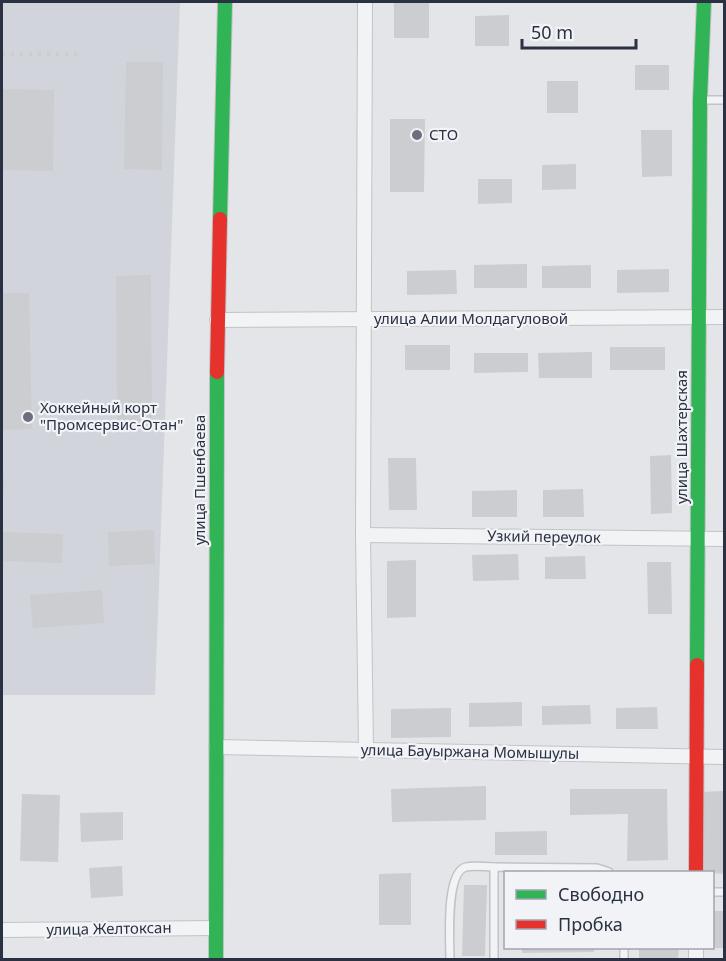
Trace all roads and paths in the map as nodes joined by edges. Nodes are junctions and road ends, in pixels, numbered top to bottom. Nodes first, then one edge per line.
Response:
1 (225, 2) edge
2 (365, 2) edge
3 (704, 2) edge
4 (700, 100) junction
5 (724, 100) edge
6 (724, 317) edge
7 (699, 318) junction
8 (217, 320) junction
9 (365, 320) junction
10 (363, 535) junction
11 (724, 538) edge
12 (698, 539) junction
13 (216, 747) junction
14 (366, 749) junction
15 (695, 757) junction
16 (724, 757) edge
17 (494, 867) junction
18 (604, 871) edge
19 (696, 871) edge
20 (216, 928) junction
21 (2, 930) edge
22 (216, 960) edge
23 (450, 960) edge
24 (494, 960) edge

1 - 8 street, улица Пшенбаева
2 - 9 street
3 - 4 street, улица Шахтерская
4 - 5 lane
4 - 7 street, улица Шахтерская
6 - 7 street, улица Алии Молдагуловой
7 - 9 street, улица Алии Молдагуловой
7 - 12 street, улица Шахтерская
8 - 9 street, улица Алии Молдагуловой
8 - 13 street, улица Пшенбаева
9 - 10 street
10 - 12 street, Узкий переулок
10 - 14 street
11 - 12 street, Узкий переулок
12 - 15 street, улица Шахтерская
13 - 14 street, улица Бауыржана Момышулы
13 - 20 street, улица Пшенбаева
14 - 15 street, улица Бауыржана Момышулы
15 - 16 street, улица Бауыржана Момышулы
15 - 19 street, улица Шахтерская
17 - 18 lane
17 - 23 lane
17 - 24 lane
20 - 21 street, улица Желтоксан
20 - 22 street, улица Пшенбаева

